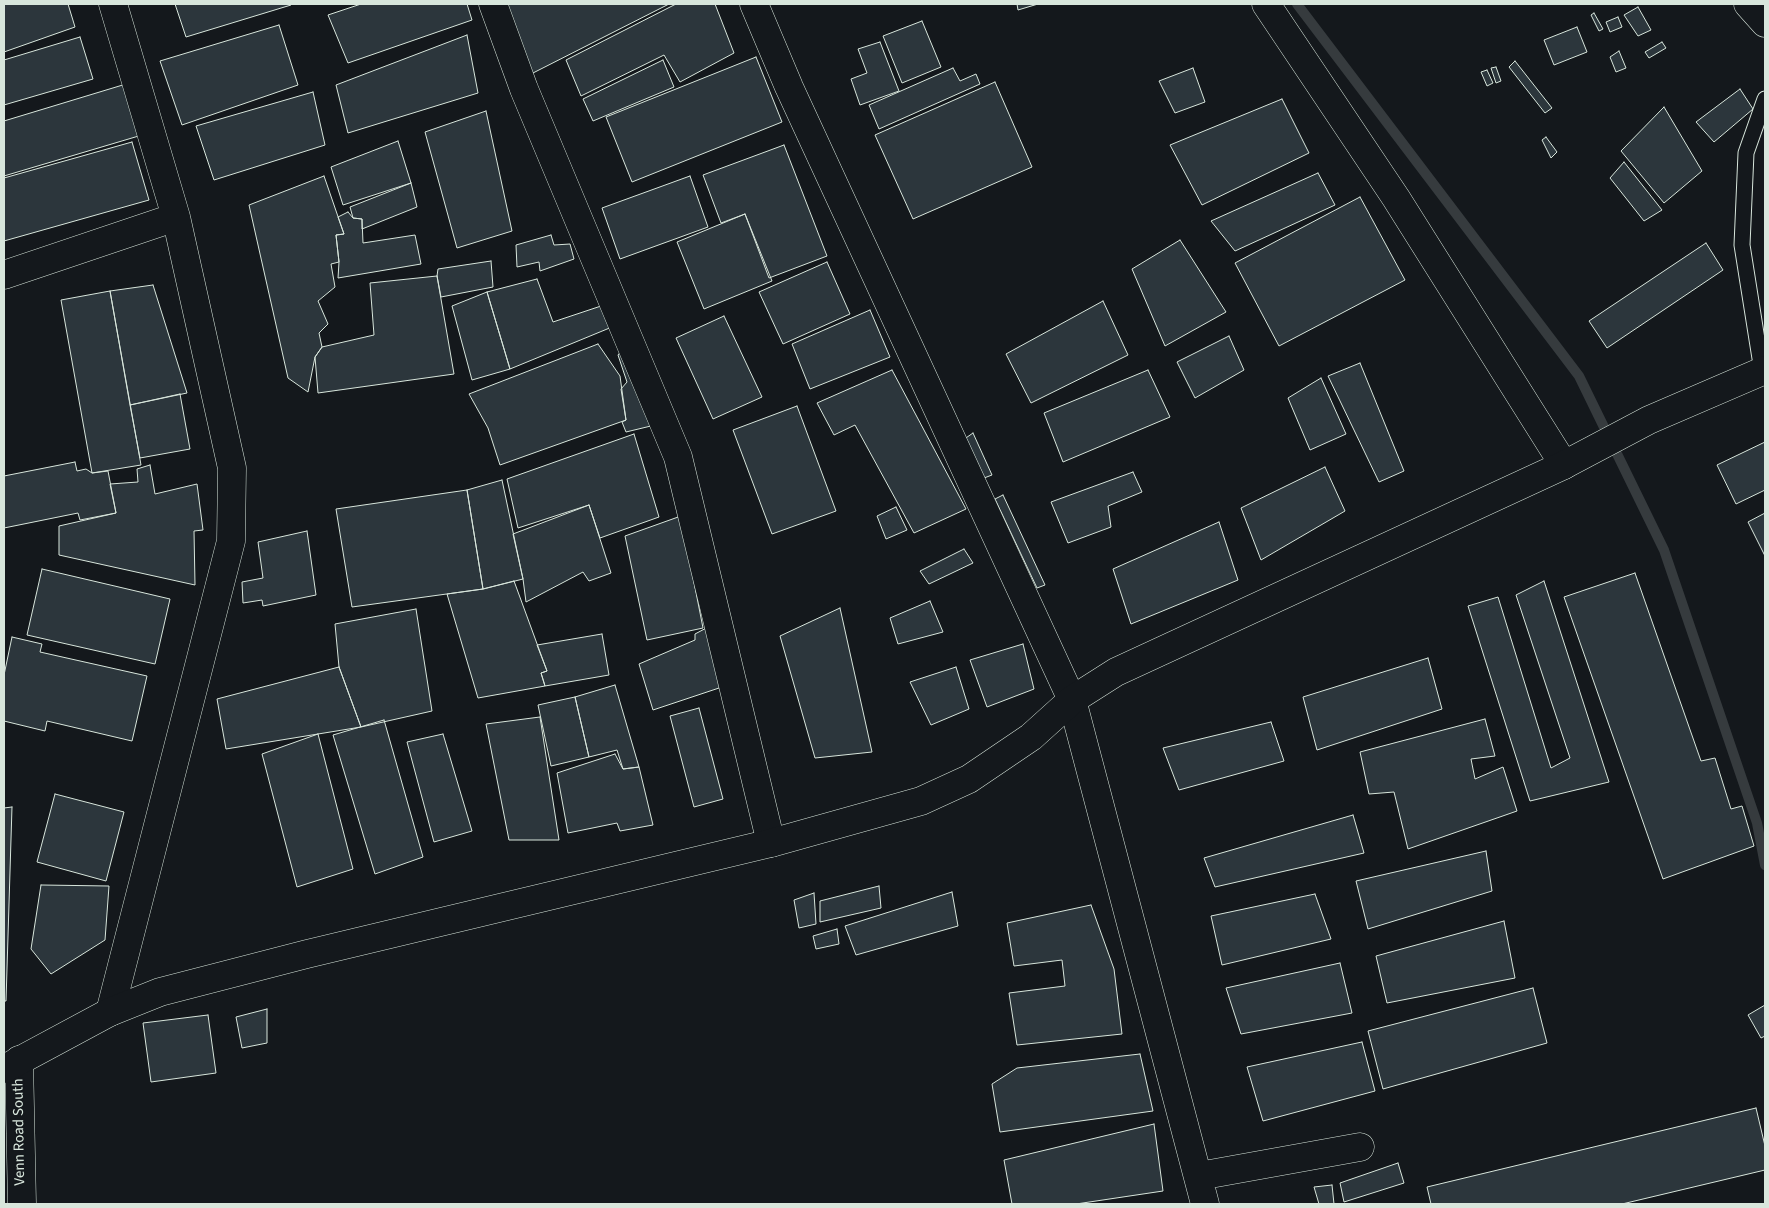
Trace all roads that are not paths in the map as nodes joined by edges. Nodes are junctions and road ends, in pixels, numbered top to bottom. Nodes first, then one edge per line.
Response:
1 (113, 4) edge
2 (493, 4) edge
3 (754, 4) edge
4 (1266, 4) edge
5 (1748, 4) edge
6 (1765, 23) edge
7 (1765, 100) edge
8 (176, 217) junction
9 (4, 275) edge
10 (1761, 375) edge
11 (1573, 460) junction
12 (1072, 700) junction
13 (771, 843) junction
14 (110, 1012) junction
15 (11, 1065) edge
16 (1360, 1147) dead end
17 (1199, 1176) junction
18 (22, 1204) edge
19 (1205, 1204) edge

1 - 8 street
2 - 13 street
3 - 12 street
4 - 11 street
5 - 6 street
7 - 10 lane
8 - 9 street
8 - 14 street
10 - 11 street
11 - 12 street
12 - 13 street
12 - 17 street
13 - 14 street
14 - 15 street
15 - 18 street, Venn Road South
16 - 17 street
17 - 19 street

